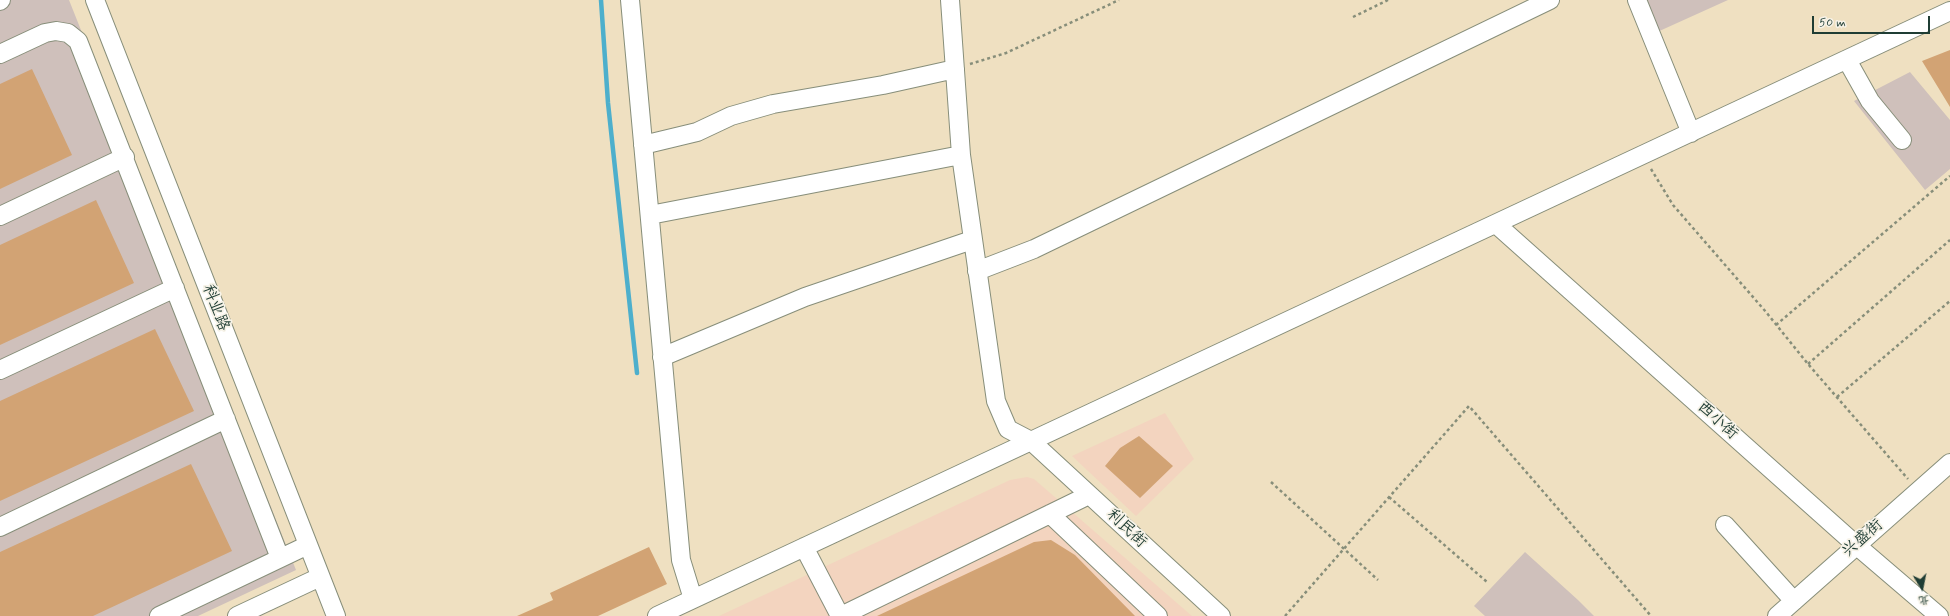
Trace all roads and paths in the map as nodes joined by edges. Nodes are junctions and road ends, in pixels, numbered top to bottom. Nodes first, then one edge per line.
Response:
1 (95, 0) edge
2 (630, 0) edge
3 (950, 0) edge
4 (1119, 0) edge
5 (1388, 0) edge
6 (1550, 0) edge
7 (1637, 0) edge
8 (1950, 11) edge
9 (1353, 17) dead end
10 (0, 54) edge
11 (1847, 60) junction
12 (955, 69) junction
13 (1691, 133) junction
14 (1902, 140) dead end
15 (643, 145) junction
16 (961, 154) junction
17 (1642, 155) junction
18 (124, 157) junction
19 (1950, 176) edge
20 (650, 215) junction
21 (0, 216) edge
22 (1496, 224) junction
23 (972, 240) junction
24 (1950, 240) edge
25 (977, 271) junction
26 (175, 288) junction
27 (1950, 301) edge
28 (1776, 325) junction
29 (662, 358) junction
30 (1808, 364) junction
31 (0, 370) edge
32 (1837, 397) junction
33 (226, 419) junction
34 (1031, 441) junction
35 (1950, 463) edge
36 (1271, 482) dead end
37 (1919, 490) junction
38 (1089, 495) junction
39 (1389, 497) junction
40 (1050, 514) junction
41 (1725, 525) dead end
42 (0, 527) edge
43 (308, 544) junction
44 (1856, 545) junction
45 (804, 547) junction
46 (1344, 549) junction
47 (280, 558) junction
48 (320, 577) junction
49 (1378, 580) dead end
50 (1487, 582) dead end
51 (693, 599) junction
52 (1794, 601) junction
53 (861, 611) edge
54 (1211, 614) edge
55 (159, 616) edge
56 (237, 616) edge
57 (336, 616) edge
58 (656, 616) edge
59 (840, 616) edge
60 (1158, 616) edge
61 (1285, 616) edge
62 (1651, 616) edge
63 (1777, 616) edge
64 (1939, 616) edge

1 - 43 street, 科业路
2 - 15 street
3 - 12 street, 利民街
4 - 12 path
5 - 9 path
6 - 25 street
7 - 13 street
8 - 11 street
10 - 18 street
11 - 13 street
11 - 14 street
12 - 15 street
12 - 16 street, 利民街
13 - 17 street
15 - 20 street
16 - 20 street
16 - 23 street, 利民街
17 - 22 street
17 - 28 path
18 - 21 street
18 - 26 street
19 - 28 path
20 - 29 street
22 - 34 street
22 - 44 street, 西小街
23 - 25 street, 利民街
23 - 29 street
24 - 30 path
25 - 34 street, 利民街
26 - 31 street
26 - 33 street
27 - 32 path
28 - 30 path
29 - 51 street
30 - 32 path
32 - 37 path
33 - 42 street
33 - 47 street
34 - 38 street, 利民街
34 - 45 street
35 - 37 street, 兴盛街
36 - 46 path
37 - 44 street, 兴盛街
38 - 40 street
38 - 54 street, 利民街
39 - 46 path
39 - 50 path
39 - 62 path
40 - 53 street
40 - 60 street
41 - 52 street
43 - 47 street
43 - 48 street, 科业路
44 - 52 street, 兴盛街
44 - 64 street, 西小街
45 - 51 street
45 - 59 street
46 - 49 path
46 - 61 path
47 - 55 street
48 - 56 street
48 - 57 street, 科业路
51 - 58 street
52 - 63 street, 兴盛街
53 - 59 street

